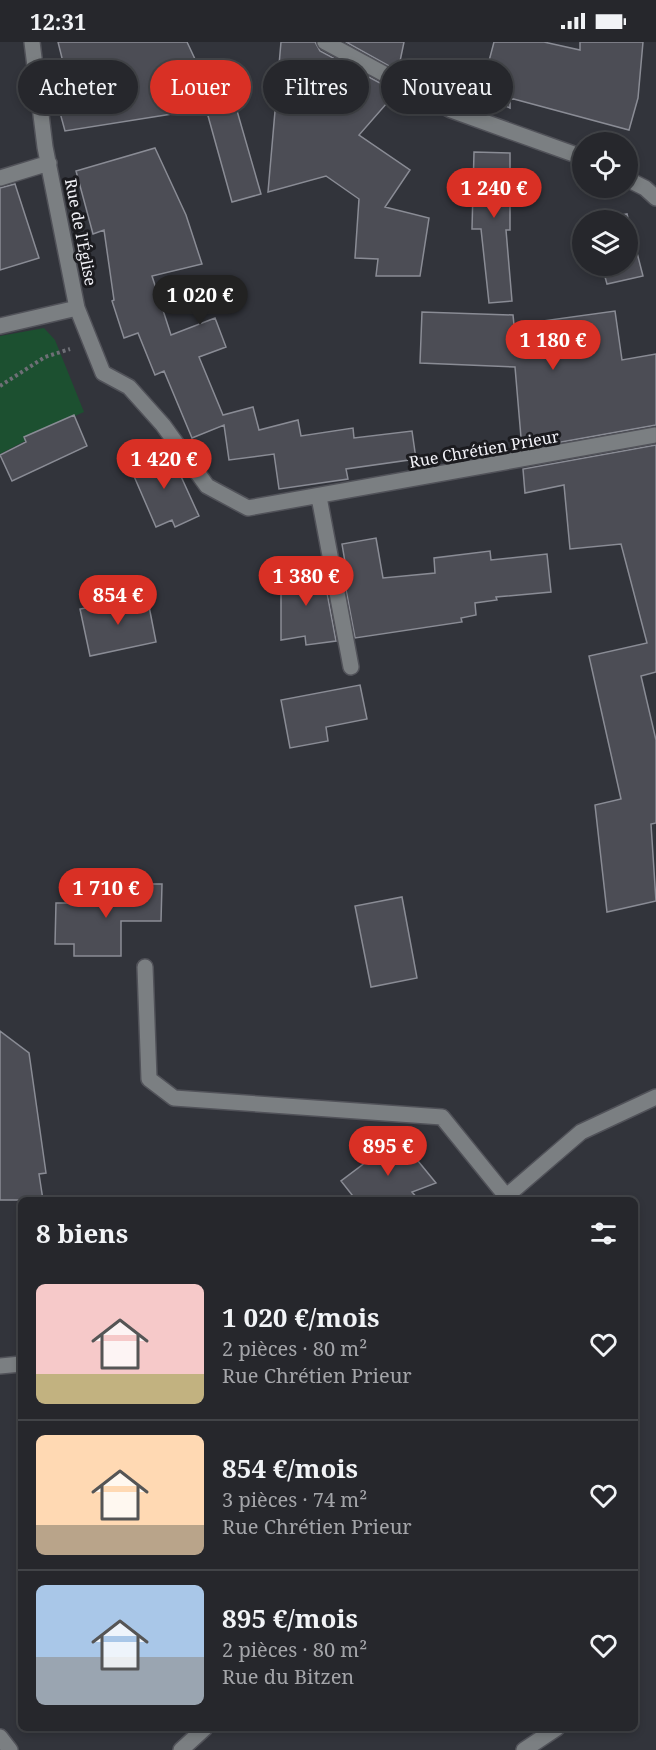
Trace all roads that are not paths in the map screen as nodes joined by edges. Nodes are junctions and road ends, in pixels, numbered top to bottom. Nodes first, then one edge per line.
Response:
1 (32, 42) edge
2 (325, 42) edge
3 (572, 153) edge
4 (49, 164) junction
5 (0, 178) edge
6 (638, 184) edge
7 (656, 198) edge
8 (76, 308) junction
9 (0, 326) edge
10 (656, 435) edge
11 (319, 497) junction
12 (351, 667) dead end
13 (145, 967) dead end
14 (656, 1097) edge
15 (503, 1197) edge
16 (505, 1197) edge
17 (18, 1364) edge
18 (0, 1366) edge
19 (202, 1731) edge
20 (552, 1731) edge
21 (0, 1737) edge
22 (10, 1750) edge
23 (181, 1750) edge
24 (524, 1750) edge

1 - 4 street, Rue de l'Église
2 - 3 street
4 - 5 street, Rue de l'Église
4 - 8 street, Rue de l'Église
6 - 7 street
8 - 9 street
8 - 11 street, Rue Chrétien Prieur
10 - 11 street, Rue Chrétien Prieur
11 - 12 street
13 - 15 street
14 - 16 street
17 - 18 street
19 - 23 street
20 - 24 street
21 - 22 street

